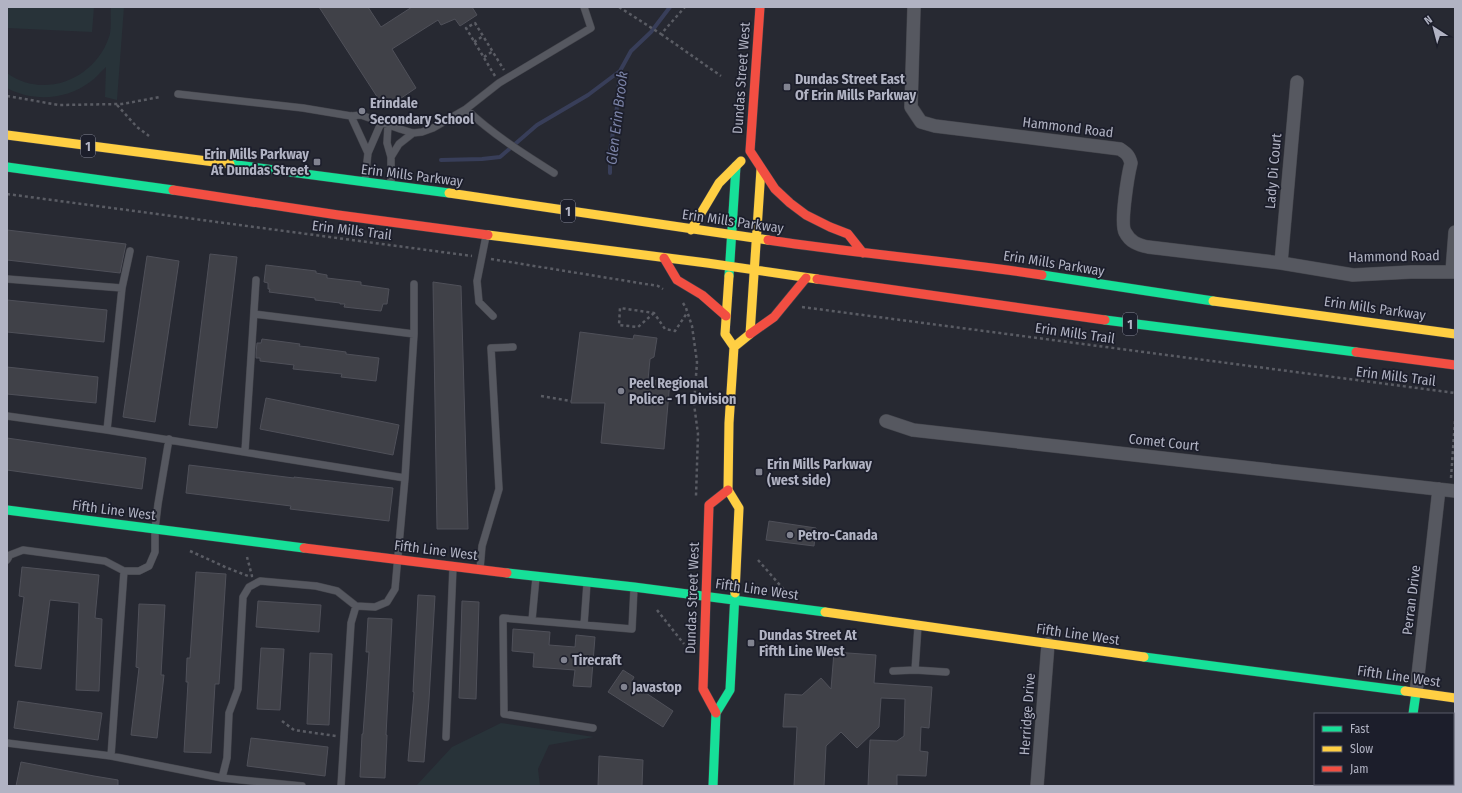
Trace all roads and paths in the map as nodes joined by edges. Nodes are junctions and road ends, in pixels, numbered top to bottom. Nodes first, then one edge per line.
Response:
1 (584, 7) edge
2 (619, 7) edge
3 (686, 7) edge
4 (760, 7) edge
5 (914, 7) edge
6 (661, 34) junction
7 (483, 36) junction
8 (474, 42) junction
9 (493, 51) junction
10 (484, 57) junction
11 (721, 76) dead end
12 (509, 77) junction
13 (1297, 82) dead end
14 (499, 83) junction
15 (178, 94) dead end
16 (7, 96) edge
17 (160, 97) dead end
18 (116, 104) junction
19 (466, 109) junction
20 (351, 116) junction
21 (384, 124) junction
22 (413, 133) junction
23 (7, 135) edge
24 (149, 136) dead end
25 (750, 151) junction
26 (368, 153) junction
27 (390, 157) junction
28 (736, 166) junction
29 (7, 167) edge
30 (761, 169) junction
31 (554, 173) dead end
32 (365, 183) junction
33 (390, 186) junction
34 (7, 194) edge
35 (691, 230) junction
36 (1455, 232) edge
37 (487, 234) junction
38 (731, 235) junction
39 (756, 239) junction
40 (130, 251) dead end
41 (863, 253) junction
42 (482, 257) junction
43 (664, 258) junction
44 (1282, 262) junction
45 (730, 266) junction
46 (755, 270) junction
47 (1453, 271) edge
48 (806, 278) junction
49 (7, 279) edge
50 (256, 280) dead end
51 (414, 284) dead end
52 (122, 288) junction
53 (668, 291) dead end
54 (680, 300) dead end
55 (800, 307) dead end
56 (654, 313) junction
57 (688, 313) junction
58 (254, 314) junction
59 (494, 316) dead end
60 (726, 316) junction
61 (414, 334) junction
62 (750, 334) junction
63 (1455, 334) edge
64 (513, 347) dead end
65 (734, 347) junction
66 (1455, 365) edge
67 (1455, 393) edge
68 (541, 396) dead end
69 (572, 401) dead end
70 (7, 416) edge
71 (886, 421) dead end
72 (1455, 421) edge
73 (107, 430) junction
74 (169, 439) junction
75 (245, 451) junction
76 (405, 478) junction
77 (728, 490) junction
78 (1448, 491) edge
79 (695, 499) dead end
80 (7, 510) edge
81 (155, 529) junction
82 (190, 551) dead end
83 (247, 556) dead end
84 (398, 559) junction
85 (7, 560) edge
86 (758, 560) dead end
87 (453, 567) junction
88 (480, 570) junction
89 (124, 571) junction
90 (536, 577) junction
91 (587, 582) junction
92 (634, 587) junction
93 (787, 593) dead end
94 (706, 596) junction
95 (734, 600) junction
96 (356, 606) junction
97 (657, 610) dead end
98 (532, 620) junction
99 (584, 625) junction
100 (918, 626) junction
101 (684, 644) dead end
102 (1048, 644) junction
103 (915, 670) junction
104 (894, 672) dead end
105 (946, 672) dead end
106 (1416, 693) junction
107 (1455, 698) edge
108 (716, 713) junction
109 (1414, 713) edge
110 (282, 721) dead end
111 (593, 728) dead end
112 (344, 737) junction
113 (446, 737) dead end
114 (7, 743) edge
115 (111, 756) junction
116 (222, 778) junction
117 (302, 786) edge
118 (341, 786) edge
119 (713, 786) edge
120 (1037, 786) edge

1 - 12 lane
2 - 6 path
3 - 6 path
4 - 25 main road, Dundas Street West
5 - 44 street, Hammond Road
6 - 11 path
7 - 8 path
7 - 8 path
7 - 9 path
8 - 10 path
9 - 10 path
9 - 12 path
10 - 14 path
12 - 14 lane
13 - 44 street, Lady Di Court
14 - 19 lane
15 - 20 lane
16 - 18 path
17 - 18 path
18 - 24 path
19 - 22 lane
19 - 31 lane
20 - 21 lane
20 - 26 lane
21 - 22 lane
21 - 26 lane
21 - 27 lane
22 - 27 lane
23 - 32 main road, Erin Mills Parkway / 1
25 - 28 main road, Dundas Street West
25 - 30 main road, Dundas Street West
26 - 32 lane
27 - 33 lane
28 - 35 main road, Dundas Street West
28 - 38 main road
29 - 37 main road, 1
30 - 39 main road
30 - 41 main road, Dundas Street West
32 - 33 main road, Erin Mills Parkway / 1
33 - 35 main road, Erin Mills Parkway / 1
34 - 42 path, Erin Mills Trail
35 - 38 main road, Erin Mills Parkway / 1
36 - 47 street
37 - 42 lane
37 - 43 main road, 1
38 - 39 main road, Erin Mills Parkway / 1
38 - 45 main road
39 - 41 main road, Erin Mills Parkway / 1
39 - 46 main road
40 - 52 lane
41 - 63 main road, Erin Mills Parkway / 1
42 - 53 path, Erin Mills Trail
42 - 59 lane
43 - 45 main road, 1
43 - 60 main road
44 - 47 street, Hammond Road
45 - 46 main road, 1
45 - 60 main road
46 - 48 main road, 1
46 - 62 main road
48 - 62 main road
48 - 66 main road, 1
49 - 52 lane
50 - 58 lane
51 - 61 lane
52 - 73 lane
54 - 57 path
55 - 67 path, Erin Mills Trail
56 - 56 path
56 - 57 path
57 - 79 path
58 - 61 lane
58 - 75 lane
60 - 65 main road
61 - 76 lane
62 - 65 main road
64 - 88 lane
65 - 77 main road
68 - 69 path
70 - 73 lane
71 - 78 street, Comet Court
72 - 78 path
73 - 74 lane
74 - 75 lane
74 - 81 lane
75 - 76 lane
76 - 84 lane
77 - 94 main road, Dundas Street West
77 - 95 main road
78 - 106 street, Perran Drive
80 - 81 main road, Fifth Line West
81 - 84 main road, Fifth Line West
81 - 89 lane
82 - 83 path
84 - 87 main road, Fifth Line West
84 - 96 lane
85 - 89 lane
86 - 93 path
87 - 88 main road, Fifth Line West
87 - 113 lane
88 - 90 main road, Fifth Line West
89 - 115 lane
90 - 91 main road, Fifth Line West
90 - 98 lane
91 - 92 main road, Fifth Line West
91 - 99 lane
92 - 94 main road, Fifth Line West
92 - 99 lane
94 - 95 main road, Fifth Line West
94 - 108 main road, Dundas Street West
95 - 100 main road, Fifth Line West
95 - 108 main road
96 - 112 lane
96 - 116 lane
97 - 101 path
98 - 99 lane
98 - 111 lane
100 - 102 main road, Fifth Line West
100 - 103 lane
102 - 106 main road, Fifth Line West
102 - 120 street, Herridge Drive
103 - 104 lane
103 - 105 lane
106 - 107 main road, Fifth Line West
106 - 109 main road, Perran Drive
108 - 119 main road
110 - 112 path
112 - 118 lane
114 - 115 lane
115 - 116 lane
116 - 117 lane

